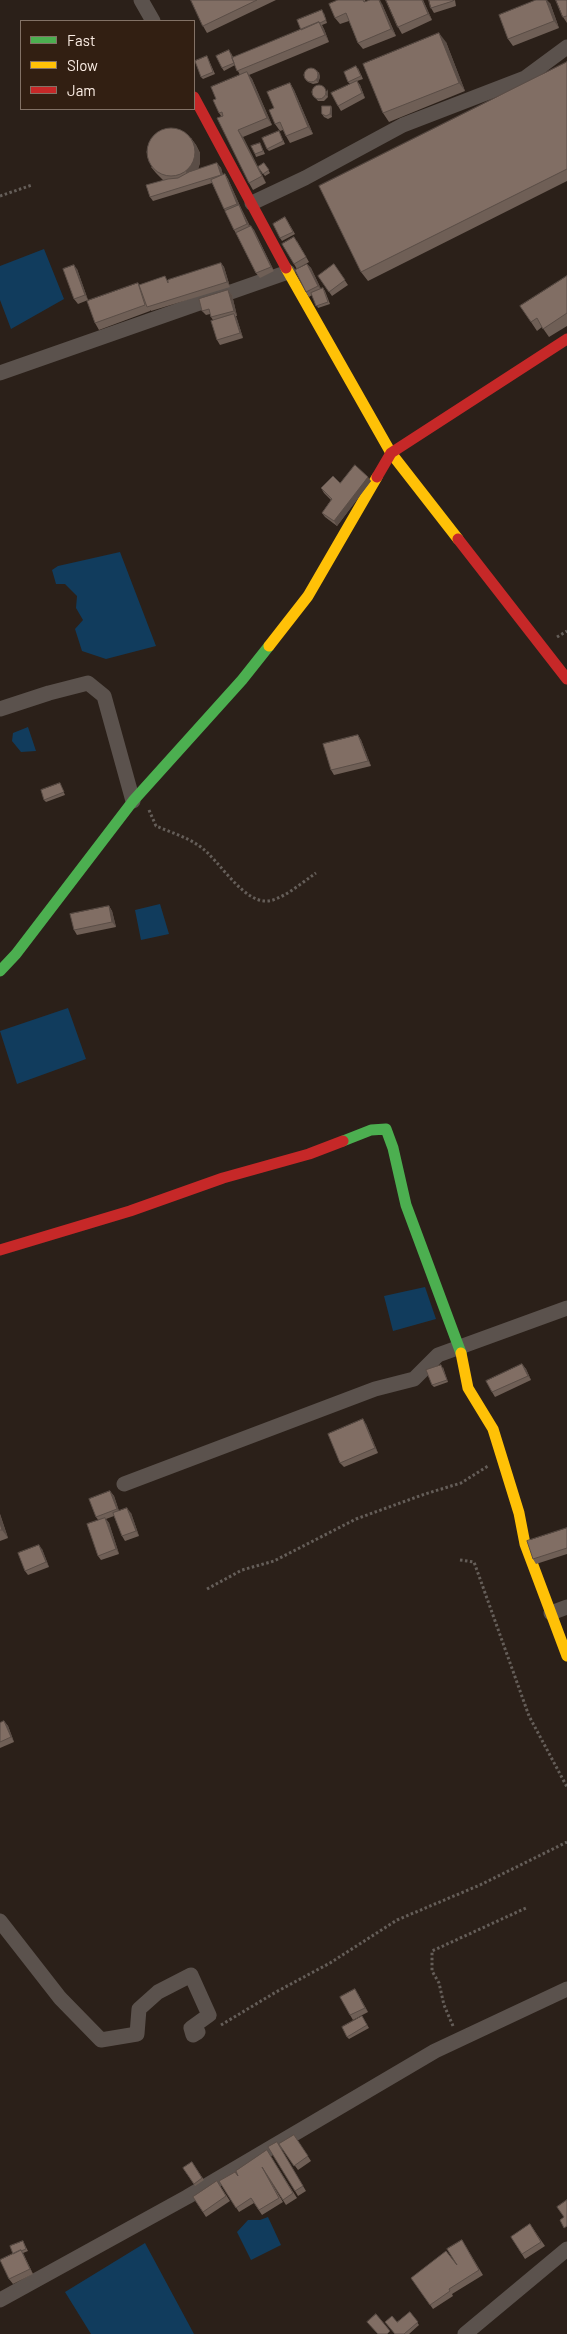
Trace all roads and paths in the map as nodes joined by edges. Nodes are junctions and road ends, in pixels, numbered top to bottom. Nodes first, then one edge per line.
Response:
1 (142, 0) edge
2 (152, 20) edge
3 (567, 47) edge
4 (195, 99) edge
5 (32, 185) dead end
6 (0, 196) edge
7 (252, 203) junction
8 (288, 272) junction
9 (567, 339) edge
10 (0, 373) edge
11 (391, 453) junction
12 (567, 679) edge
13 (0, 709) edge
14 (137, 797) junction
15 (316, 873) dead end
16 (0, 971) edge
17 (0, 1250) edge
18 (567, 1308) edge
19 (460, 1348) junction
20 (503, 1461) junction
21 (124, 1484) dead end
22 (460, 1560) dead end
23 (207, 1588) dead end
24 (567, 1607) edge
25 (551, 1613) junction
26 (567, 1656) edge
27 (567, 1787) edge
28 (567, 1842) edge
29 (526, 1908) dead end
30 (0, 1921) edge
31 (567, 1989) edge
32 (198, 2032) joint
33 (459, 2040) junction
34 (567, 2249) edge
35 (0, 2300) edge
36 (464, 2334) edge

1 - 2 street
3 - 7 street
4 - 7 street
5 - 6 path
7 - 8 street
8 - 10 street
8 - 11 street
9 - 11 street
11 - 12 street
11 - 14 street
13 - 14 street
14 - 15 path
14 - 16 street
17 - 19 street
18 - 19 street
19 - 20 street
19 - 21 street
20 - 23 path
20 - 25 street
22 - 27 path
24 - 25 street
25 - 26 street
28 - 32 path
29 - 33 path
30 - 32 street
31 - 33 street
33 - 35 street
34 - 36 street

